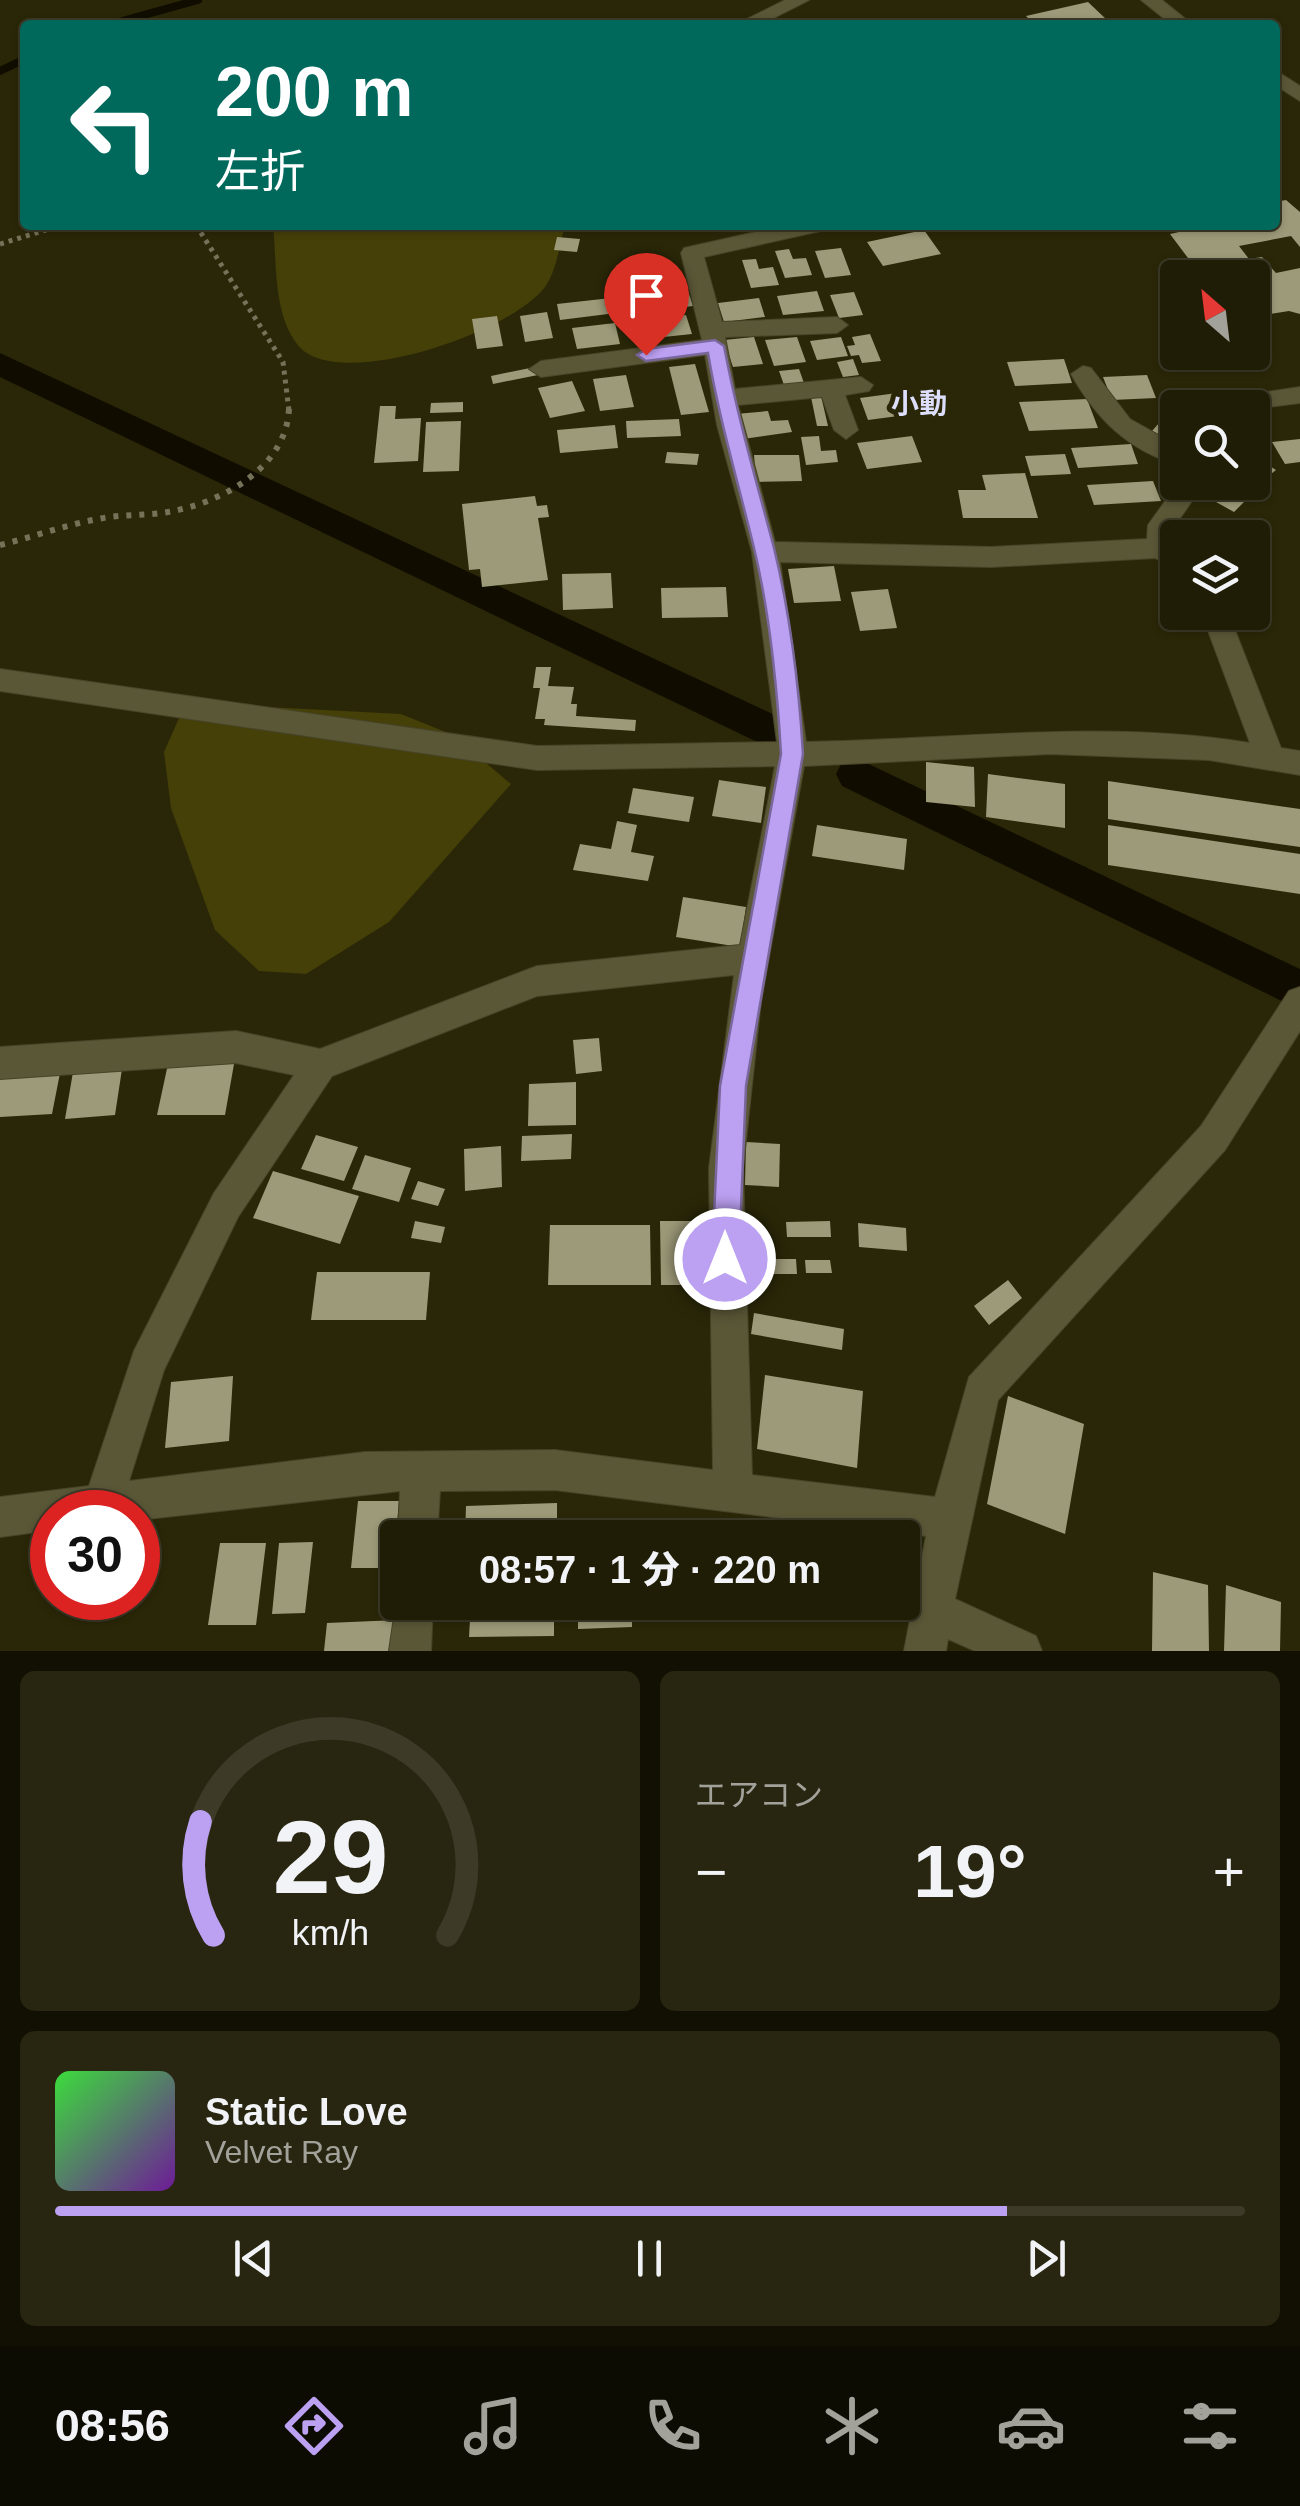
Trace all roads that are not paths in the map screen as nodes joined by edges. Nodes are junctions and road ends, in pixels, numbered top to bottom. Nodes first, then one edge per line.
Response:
1 (800, 0) edge
2 (1150, 0) edge
3 (755, 20) edge
4 (1177, 20) edge
5 (1280, 80) edge
6 (1300, 95) edge
7 (795, 230) edge
8 (837, 325) dead end
9 (714, 338) junction
10 (541, 369) dead end
11 (1083, 374) dead end
12 (861, 385) dead end
13 (831, 388) junction
14 (1300, 395) edge
15 (724, 398) junction
16 (1270, 399) edge
17 (846, 430) dead end
18 (1160, 447) edge
19 (765, 552) junction
20 (1160, 554) edge
21 (1221, 630) edge
22 (0, 680) edge
23 (792, 754) junction
24 (1270, 758) junction
25 (1300, 762) edge
26 (754, 958) junction
27 (1299, 1003) edge
28 (0, 1064) edge
29 (320, 1065) junction
30 (421, 1472) junction
31 (107, 1490) edge
32 (732, 1492) junction
33 (160, 1495) edge
34 (30, 1513) edge
35 (0, 1517) edge
36 (949, 1519) junction
37 (418, 1520) edge
38 (932, 1610) junction
39 (412, 1620) edge
40 (410, 1651) edge
41 (925, 1651) edge
42 (1022, 1651) edge

1 - 3 street
2 - 4 street
5 - 6 street
7 - 9 street
8 - 9 street
9 - 10 street
9 - 15 street
11 - 18 street
12 - 13 street
13 - 15 street
13 - 17 street
14 - 16 street
15 - 19 street
19 - 20 street
19 - 23 street
21 - 24 street
22 - 23 street
23 - 24 street
23 - 26 street
24 - 25 street
26 - 29 street
26 - 32 street
27 - 36 street
28 - 29 street
29 - 31 street
30 - 32 street
30 - 33 street
30 - 37 street
32 - 36 street
34 - 35 street
36 - 38 street
38 - 41 street
38 - 42 street
39 - 40 street

